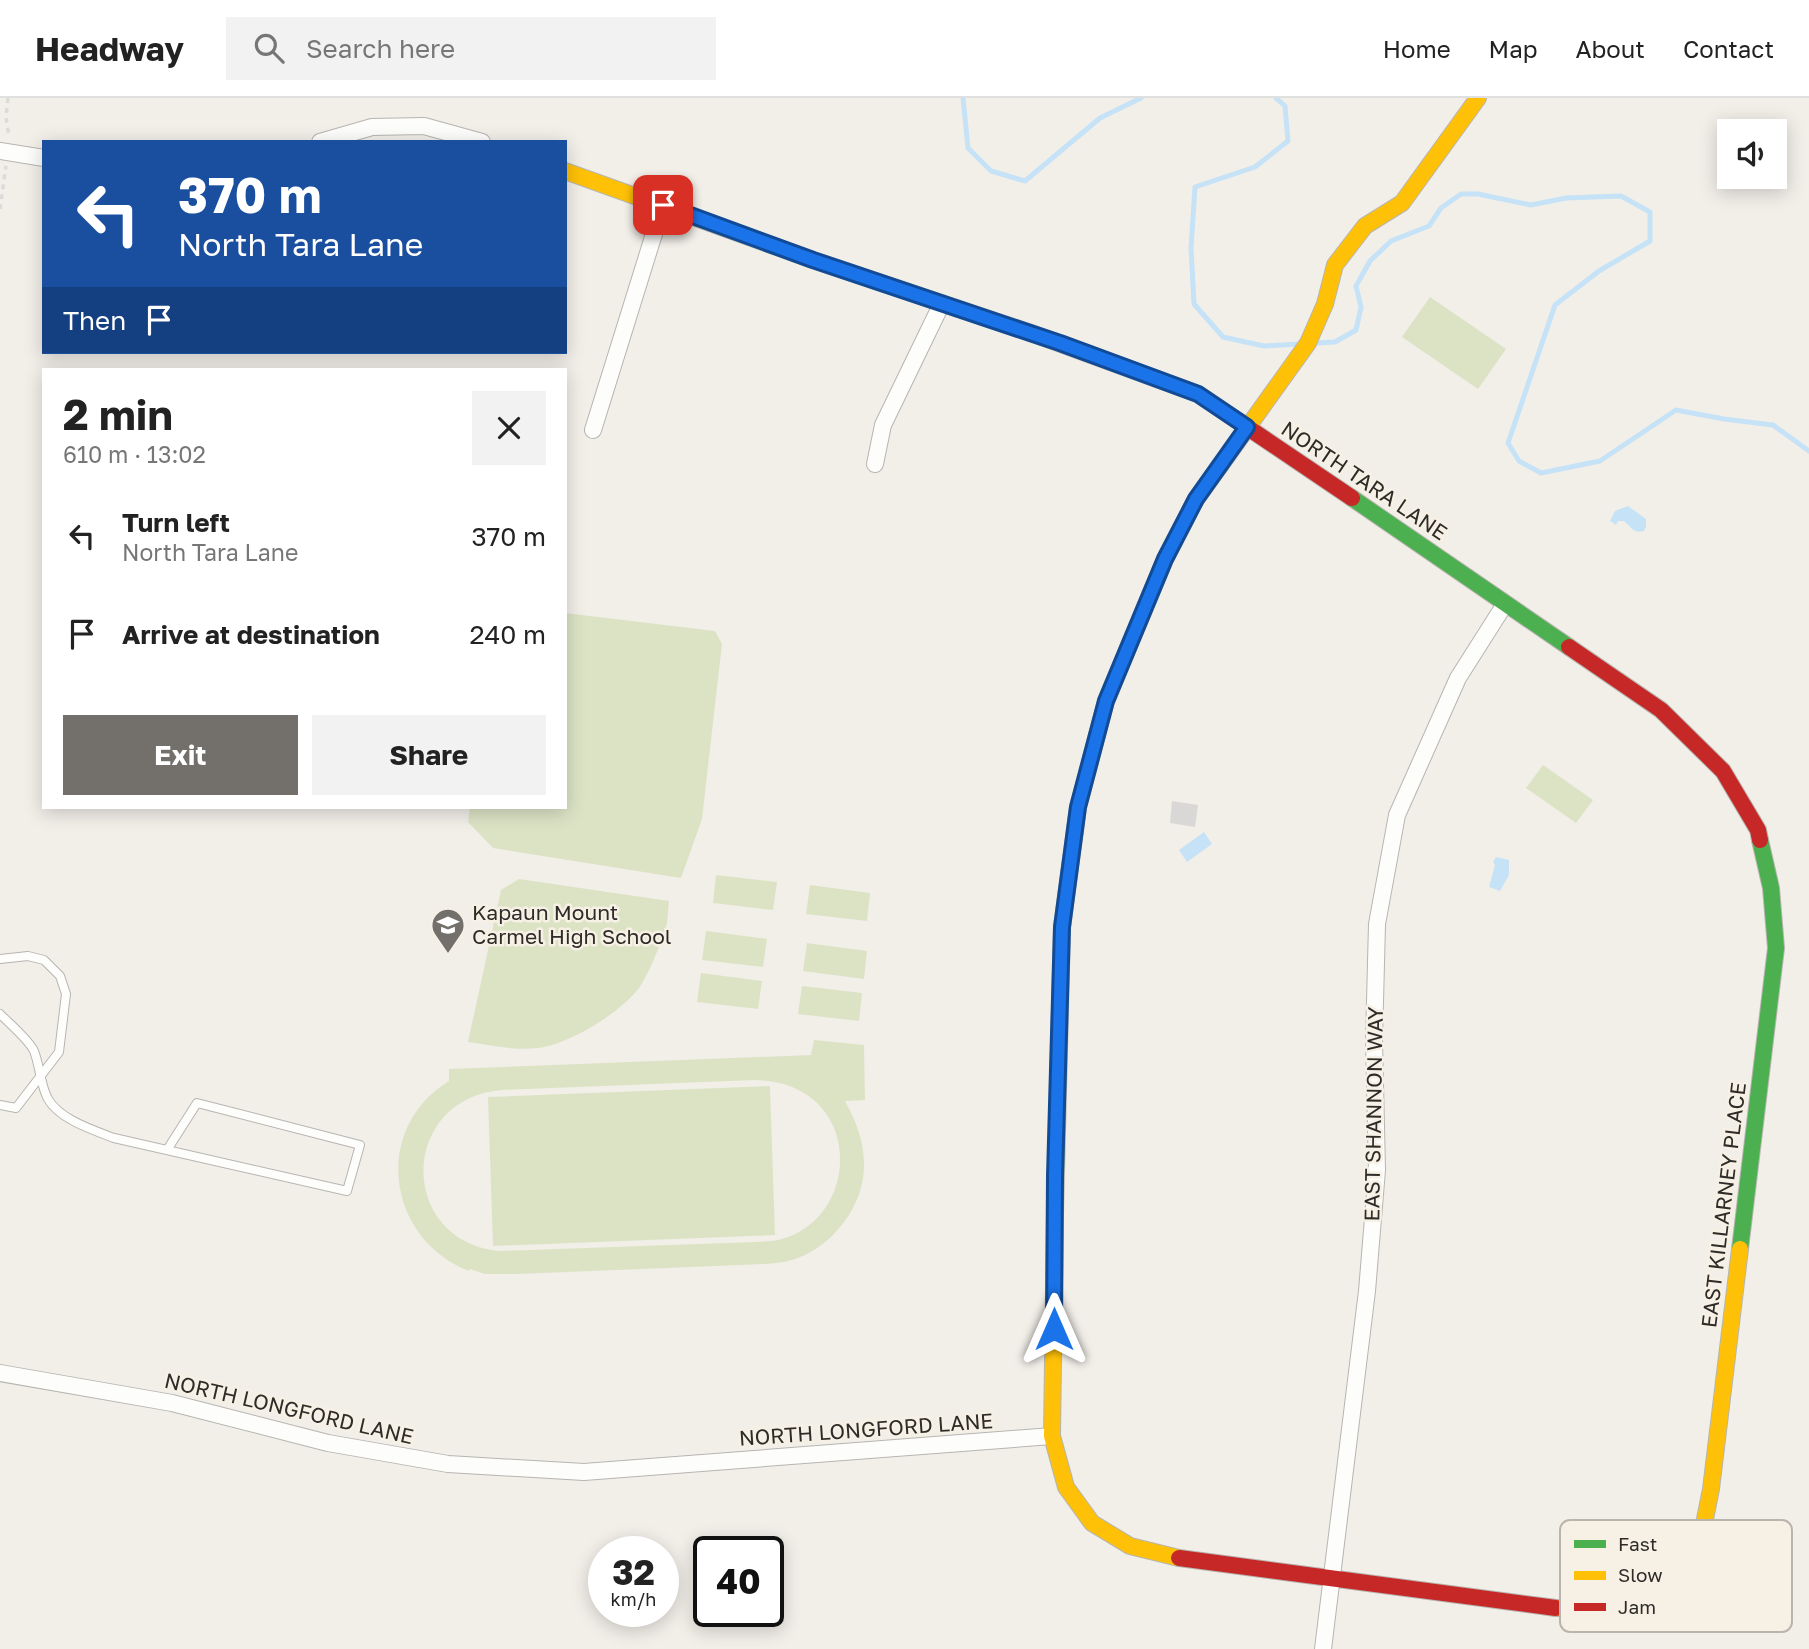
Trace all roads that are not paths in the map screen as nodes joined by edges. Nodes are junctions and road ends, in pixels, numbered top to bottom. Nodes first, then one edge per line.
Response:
1 (1478, 98) edge
2 (327, 140) edge
3 (475, 140) edge
4 (0, 151) edge
5 (42, 158) edge
6 (567, 172) edge
7 (663, 205) junction
8 (942, 303) junction
9 (1247, 427) junction
10 (593, 430) dead end
11 (876, 464) dead end
12 (1505, 604) junction
13 (1753, 822) joint
14 (0, 959) edge
15 (0, 1014) edge
16 (40, 1077) junction
17 (0, 1105) edge
18 (167, 1150) junction
19 (0, 1373) edge
20 (1052, 1436) junction
21 (1705, 1520) edge
22 (1332, 1579) junction
23 (1560, 1609) edge
24 (1323, 1649) edge

1 - 9 street
2 - 3 street
4 - 5 street
6 - 7 street, NORTH TARA LANE
7 - 8 street, NORTH TARA LANE
7 - 10 street
8 - 9 street, NORTH TARA LANE
8 - 11 street
9 - 12 street, NORTH TARA LANE
9 - 20 street
12 - 13 street, NORTH TARA LANE
12 - 22 street, EAST SHANNON WAY
13 - 21 street, EAST KILLARNEY PLACE
14 - 16 lane
15 - 16 lane
16 - 17 lane
16 - 18 lane
18 - 18 lane
19 - 20 street, NORTH LONGFORD LANE
20 - 22 street
22 - 23 street, EAST KILLARNEY PLACE
22 - 24 street, EAST SHANNON WAY

